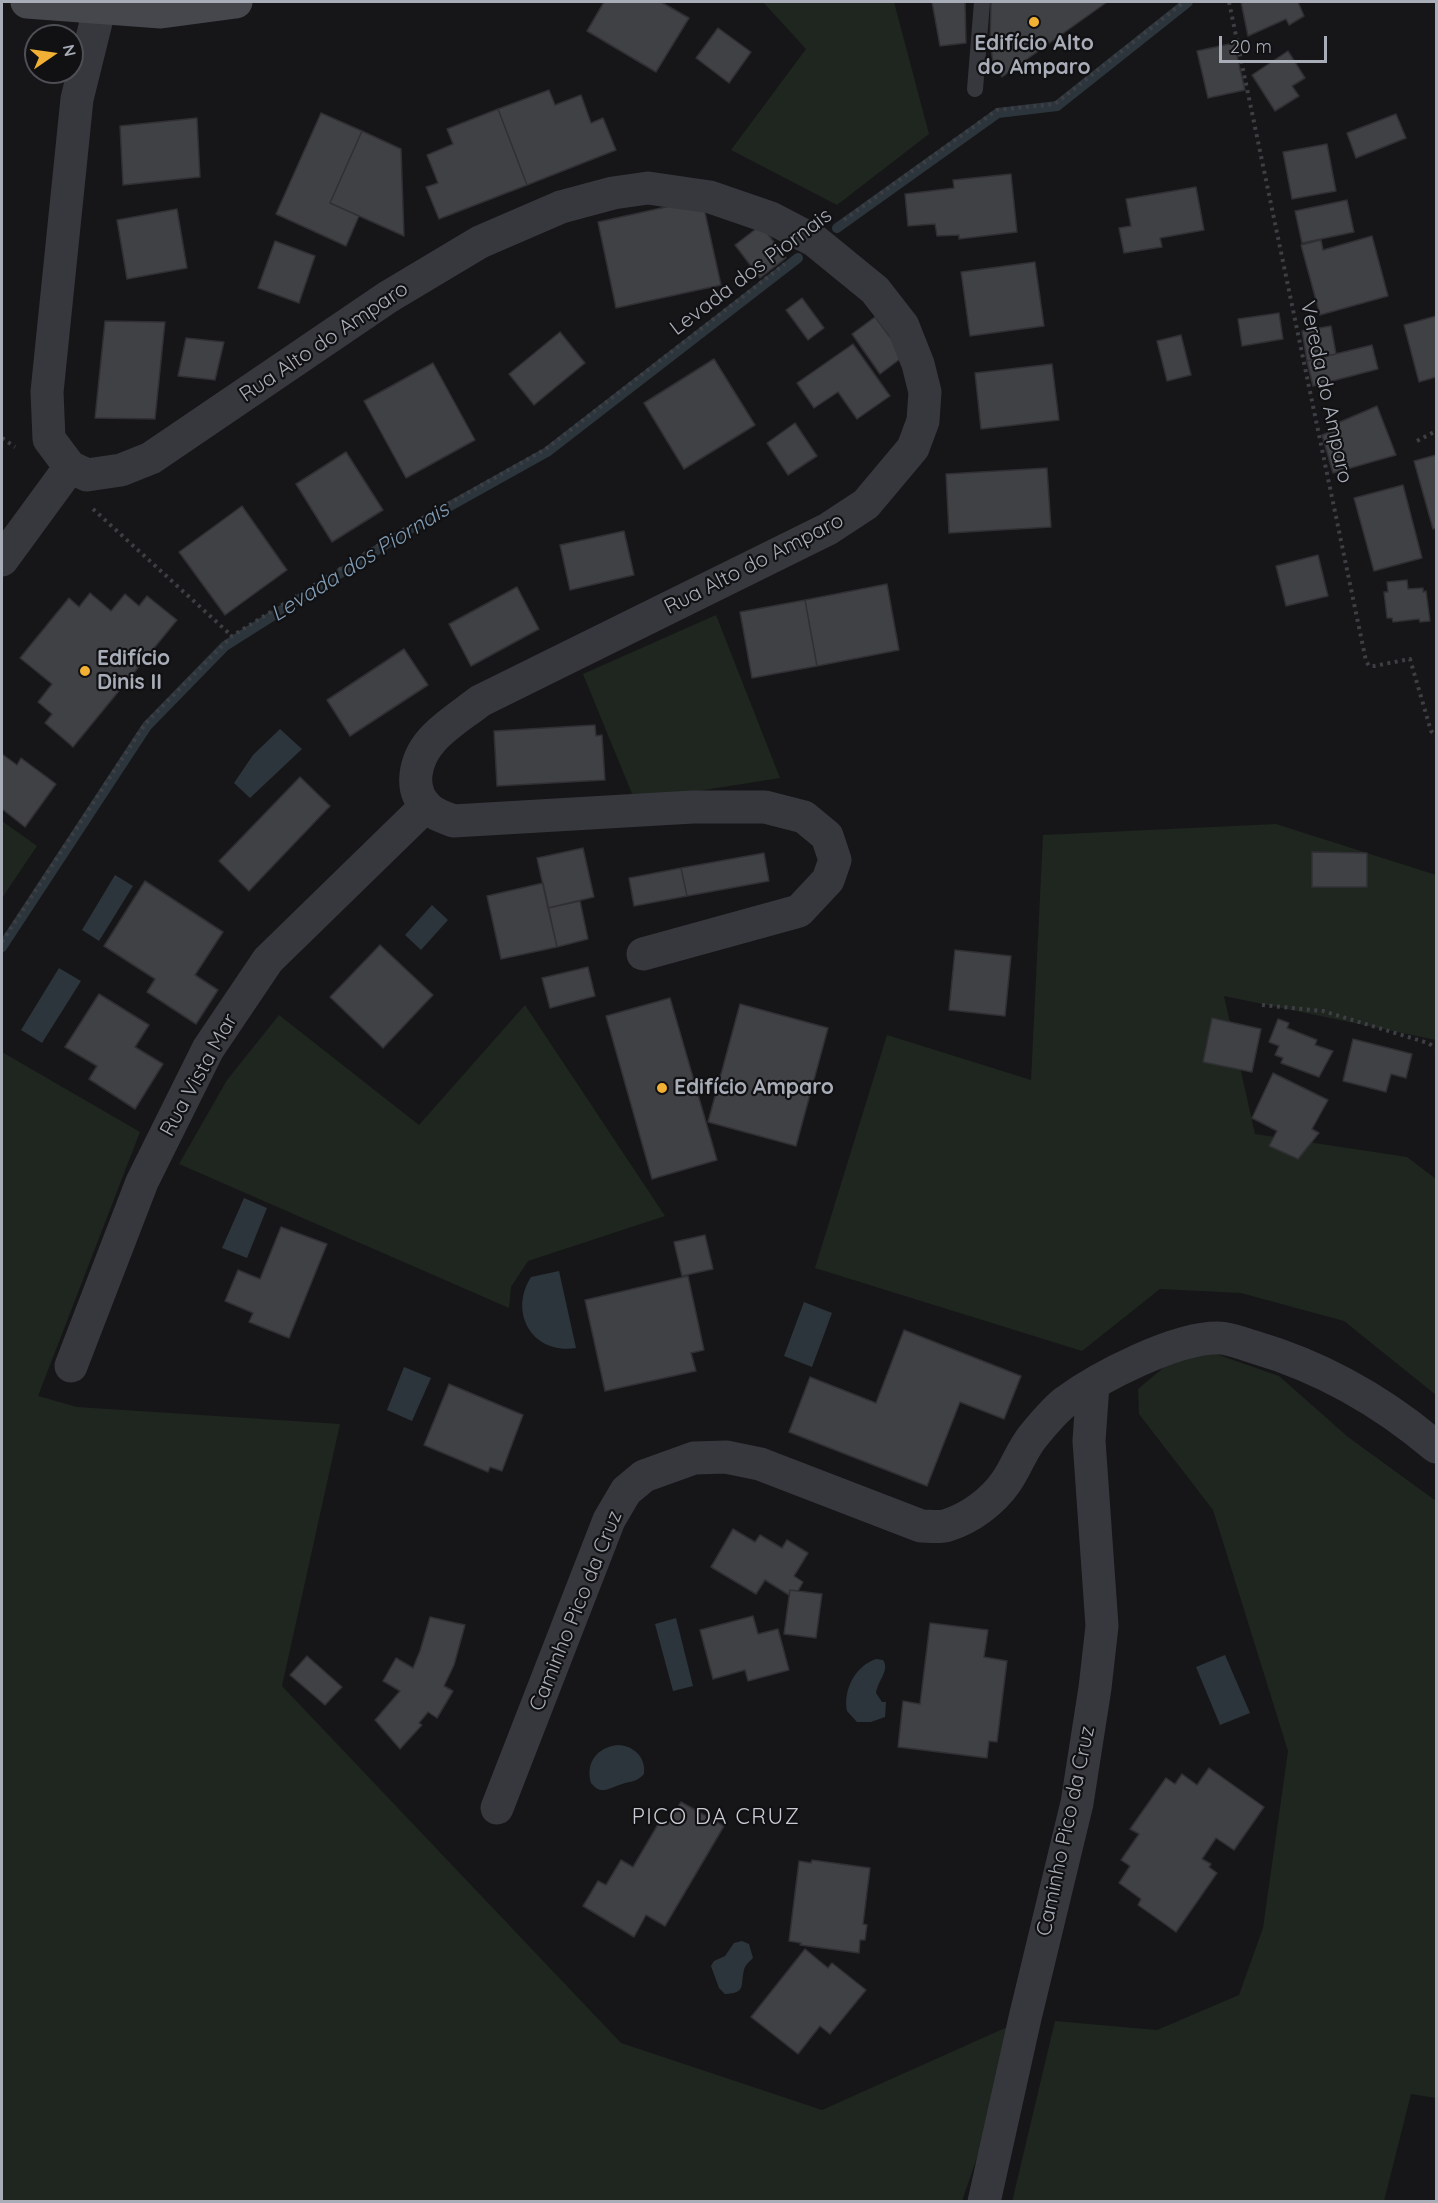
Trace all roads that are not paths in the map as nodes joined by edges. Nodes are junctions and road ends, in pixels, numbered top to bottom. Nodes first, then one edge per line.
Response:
1 (27, 2) edge
2 (236, 2) edge
3 (982, 2) edge
4 (100, 5) edge
5 (975, 89) dead end
6 (65, 473) junction
7 (2, 560) edge
8 (426, 806) junction
9 (643, 954) dead end
10 (71, 1366) dead end
11 (1093, 1384) junction
12 (1437, 1447) edge
13 (497, 1808) dead end
14 (984, 2202) edge

1 - 4 street
2 - 4 street
3 - 5 lane
4 - 6 street
6 - 7 street
6 - 8 street, Rua Alto do Amparo
8 - 9 street
8 - 10 street, Rua Vista Mar
11 - 12 street, Caminho Pico da Cruz
11 - 13 street, Caminho Pico da Cruz
11 - 14 street, Caminho Pico da Cruz

